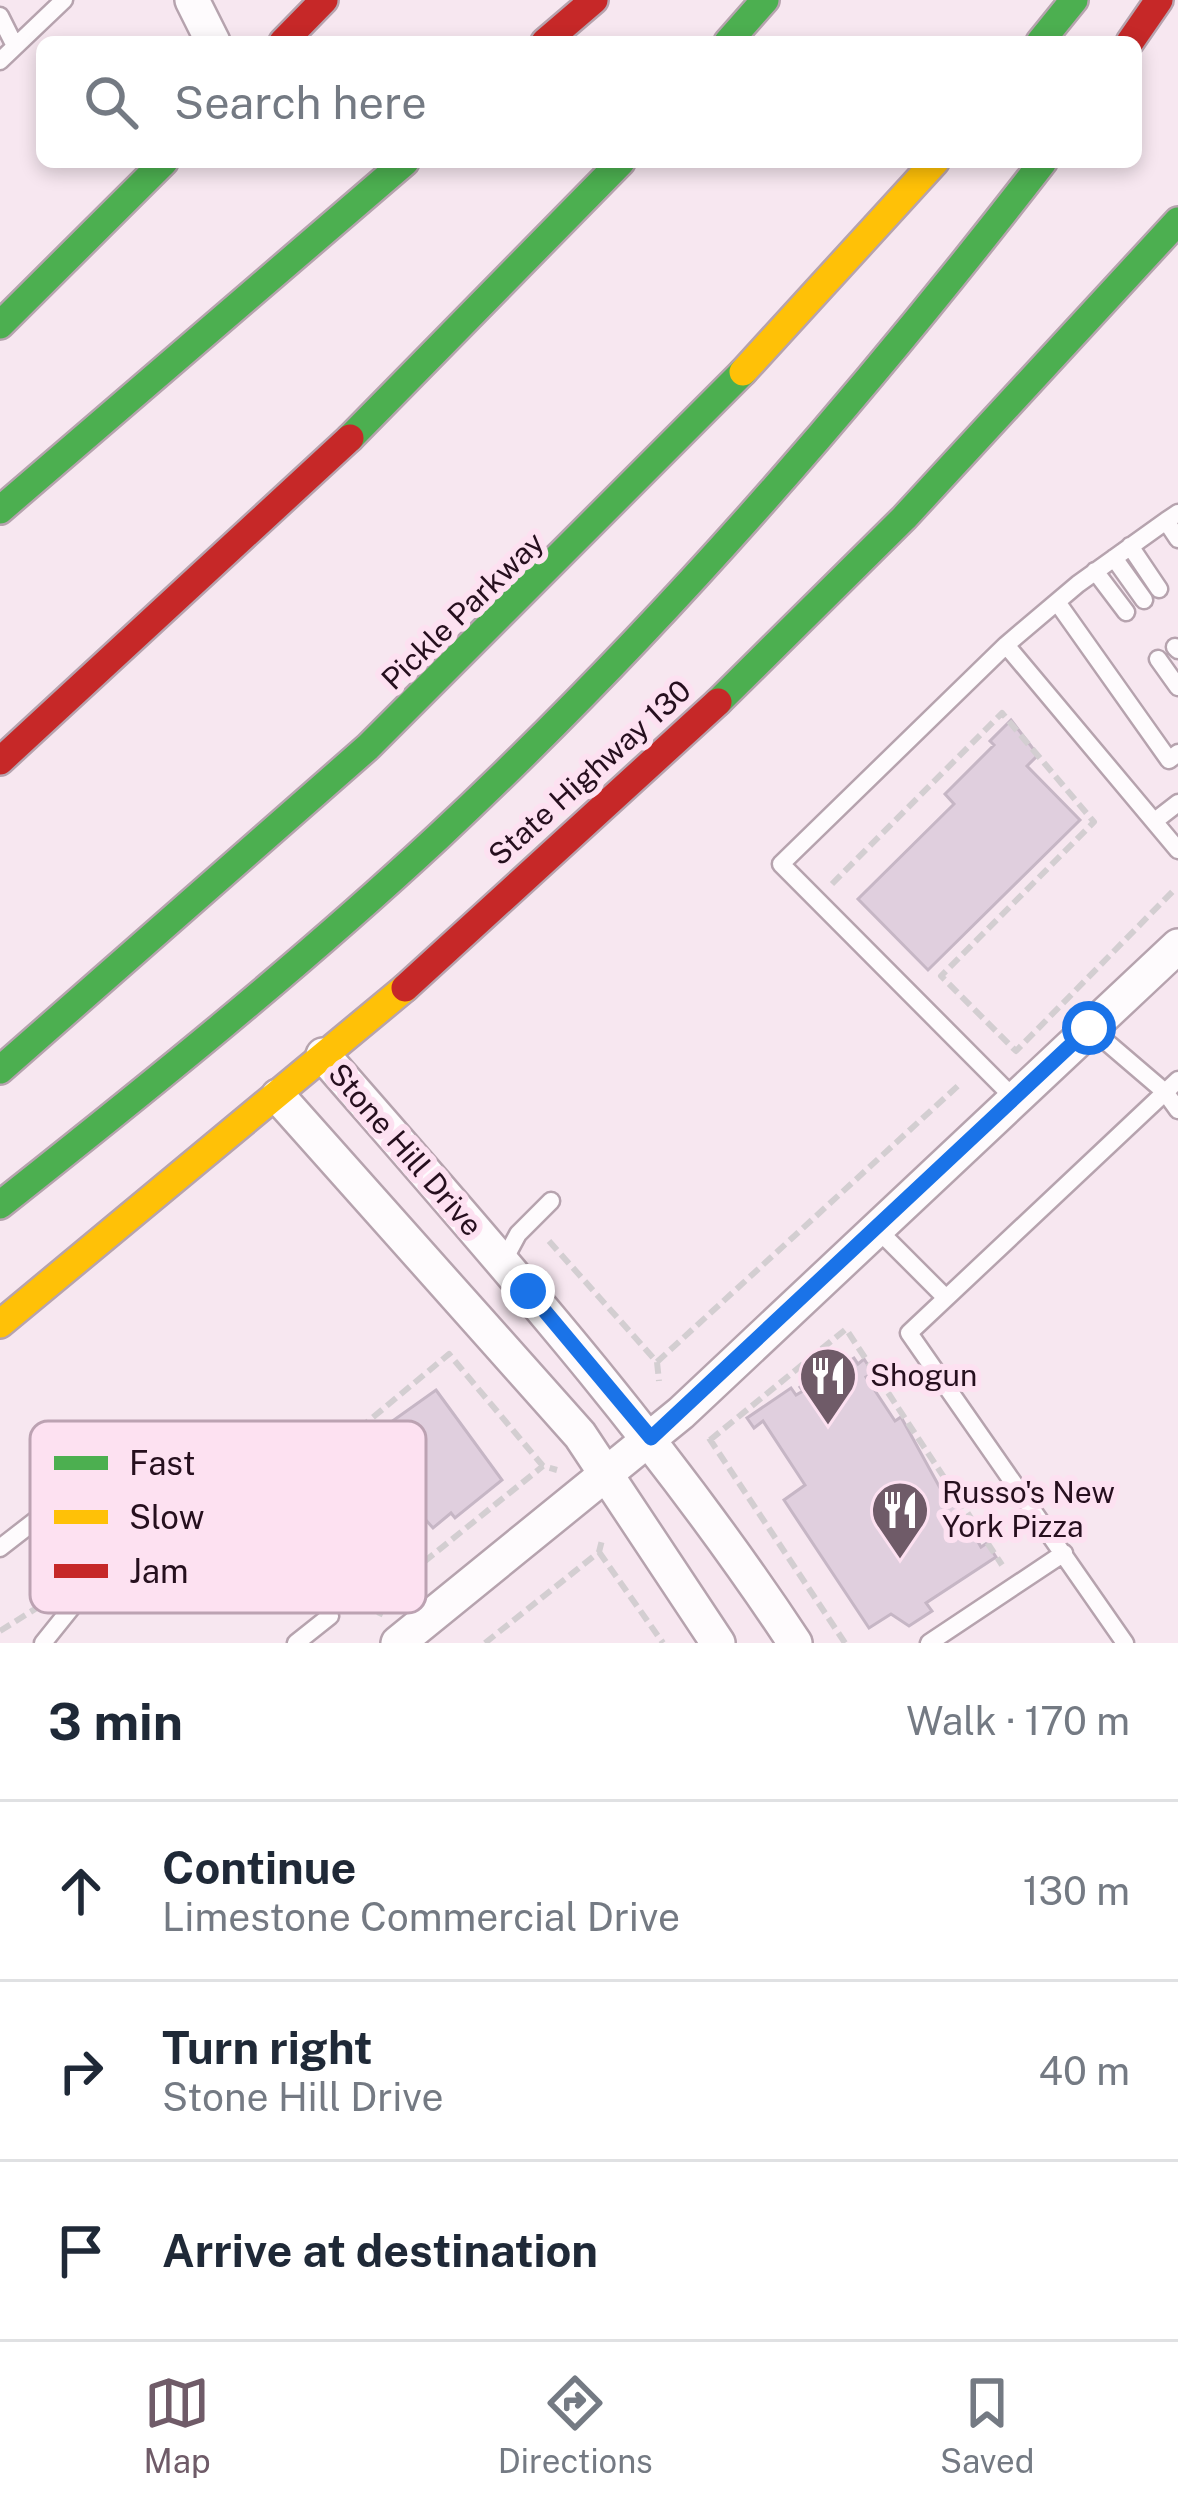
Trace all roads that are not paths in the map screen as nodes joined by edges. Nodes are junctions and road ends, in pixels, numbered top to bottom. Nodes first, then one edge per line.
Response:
1 (64, 0) edge
2 (192, 0) edge
3 (324, 0) edge
4 (594, 0) edge
5 (765, 0) edge
6 (1074, 0) edge
7 (1159, 0) edge
8 (0, 16) edge
9 (210, 36) edge
10 (289, 36) edge
11 (552, 36) edge
12 (733, 36) edge
13 (1045, 36) edge
14 (1134, 36) edge
15 (16, 46) junction
16 (0, 61) edge
17 (158, 168) edge
18 (398, 168) edge
19 (615, 168) edge
20 (930, 168) edge
21 (1037, 168) edge
22 (1178, 220) edge
23 (0, 325) edge
24 (0, 510) edge
25 (1172, 517) edge
26 (1178, 539) edge
27 (1130, 546) junction
28 (1114, 558) junction
29 (1095, 571) junction
30 (1057, 602) junction
31 (1126, 612) dead end
32 (1006, 645) junction
33 (1158, 658) dead end
34 (1178, 687) edge
35 (1178, 753) edge
36 (0, 761) edge
37 (1178, 803) edge
38 (1156, 820) junction
39 (1178, 850) edge
40 (1178, 946) edge
41 (1089, 1028) junction
42 (323, 1055) junction
43 (0, 1070) edge
44 (1172, 1086) edge
45 (278, 1096) junction
46 (1012, 1097) junction
47 (1178, 1110) edge
48 (551, 1201) dead end
49 (0, 1205) edge
50 (876, 1228) junction
51 (503, 1262) junction
52 (946, 1298) junction
53 (0, 1324) edge
54 (651, 1438) junction
55 (610, 1474) junction
56 (30, 1524) edge
57 (0, 1547) edge
58 (1064, 1553) junction
59 (426, 1604) edge
60 (67, 1613) edge
61 (413, 1613) edge
62 (330, 1616) dead end
63 (387, 1631) edge
64 (43, 1643) edge
65 (296, 1643) edge
66 (718, 1643) edge
67 (795, 1643) edge
68 (929, 1643) edge
69 (1125, 1643) edge

1 - 15 lane
2 - 9 street
3 - 10 main road
4 - 11 main road
5 - 12 main road
6 - 13 main road
7 - 14 main road
8 - 15 lane
15 - 16 lane
17 - 23 main road
18 - 24 main road
19 - 36 main road
20 - 43 main road, Pickle Parkway
21 - 49 main road
22 - 42 main road, State Highway 130
25 - 26 lane
25 - 27 lane
27 - 28 lane
27 - 28 lane
28 - 29 lane
29 - 30 lane
29 - 31 lane
30 - 32 lane
30 - 35 lane
32 - 38 lane
32 - 46 lane
33 - 34 lane
37 - 38 lane
38 - 39 lane
40 - 41 street
41 - 44 lane
41 - 46 street
42 - 45 main road, State Highway 130
42 - 51 street, Stone Hill Drive
44 - 47 lane
44 - 52 lane
45 - 53 main road, State Highway 130
45 - 55 street, Stone Hill Drive
46 - 50 street
48 - 51 lane
50 - 52 lane
50 - 54 street
51 - 54 street, Stone Hill Drive
52 - 58 lane
54 - 55 street
54 - 67 street, Stone Hill Drive
55 - 59 street
55 - 66 street, Stone Hill Drive
56 - 57 lane
58 - 68 lane
58 - 69 lane
60 - 64 lane
61 - 63 street
62 - 65 lane

